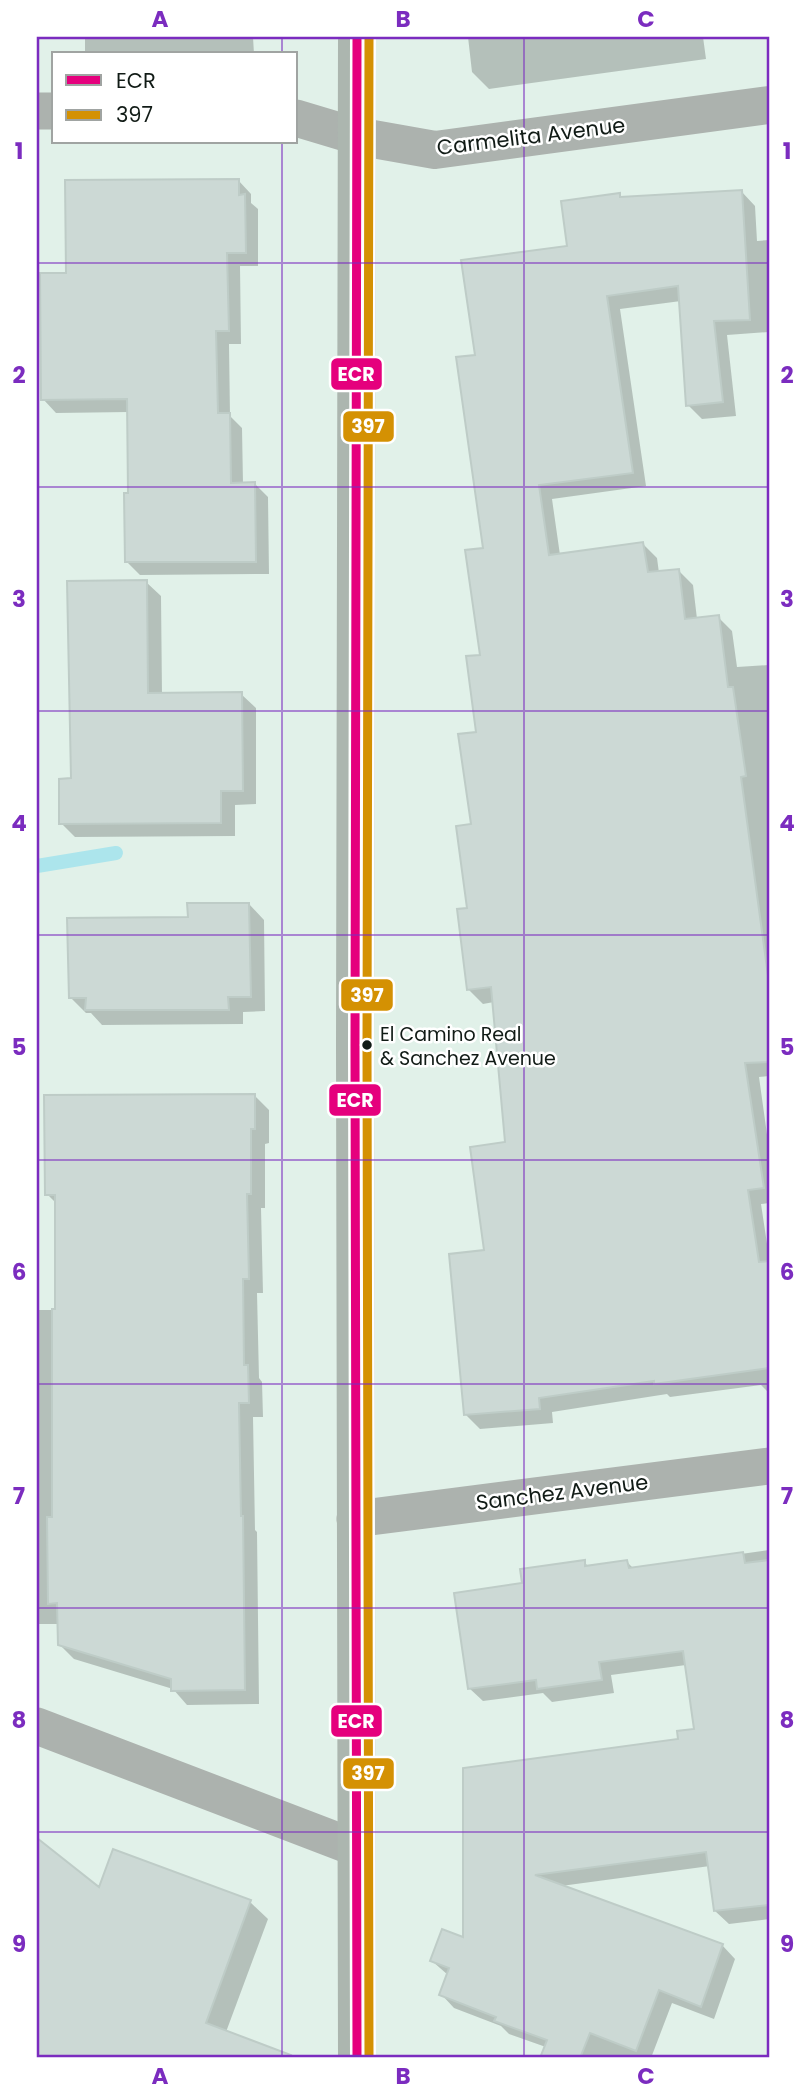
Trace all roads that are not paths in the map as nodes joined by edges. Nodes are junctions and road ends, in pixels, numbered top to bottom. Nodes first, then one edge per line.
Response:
1 (357, 37) edge
2 (769, 105) edge
3 (298, 119) edge
4 (356, 136) junction
5 (769, 1466) edge
6 (355, 1519) junction
7 (37, 1727) edge
8 (356, 1848) junction
9 (356, 2058) edge

1 - 4 main road
2 - 4 street, Carmelita Avenue
3 - 4 street, Carmelita Avenue
4 - 6 main road
5 - 6 street, Sanchez Avenue
6 - 8 main road
7 - 8 street
8 - 9 main road

